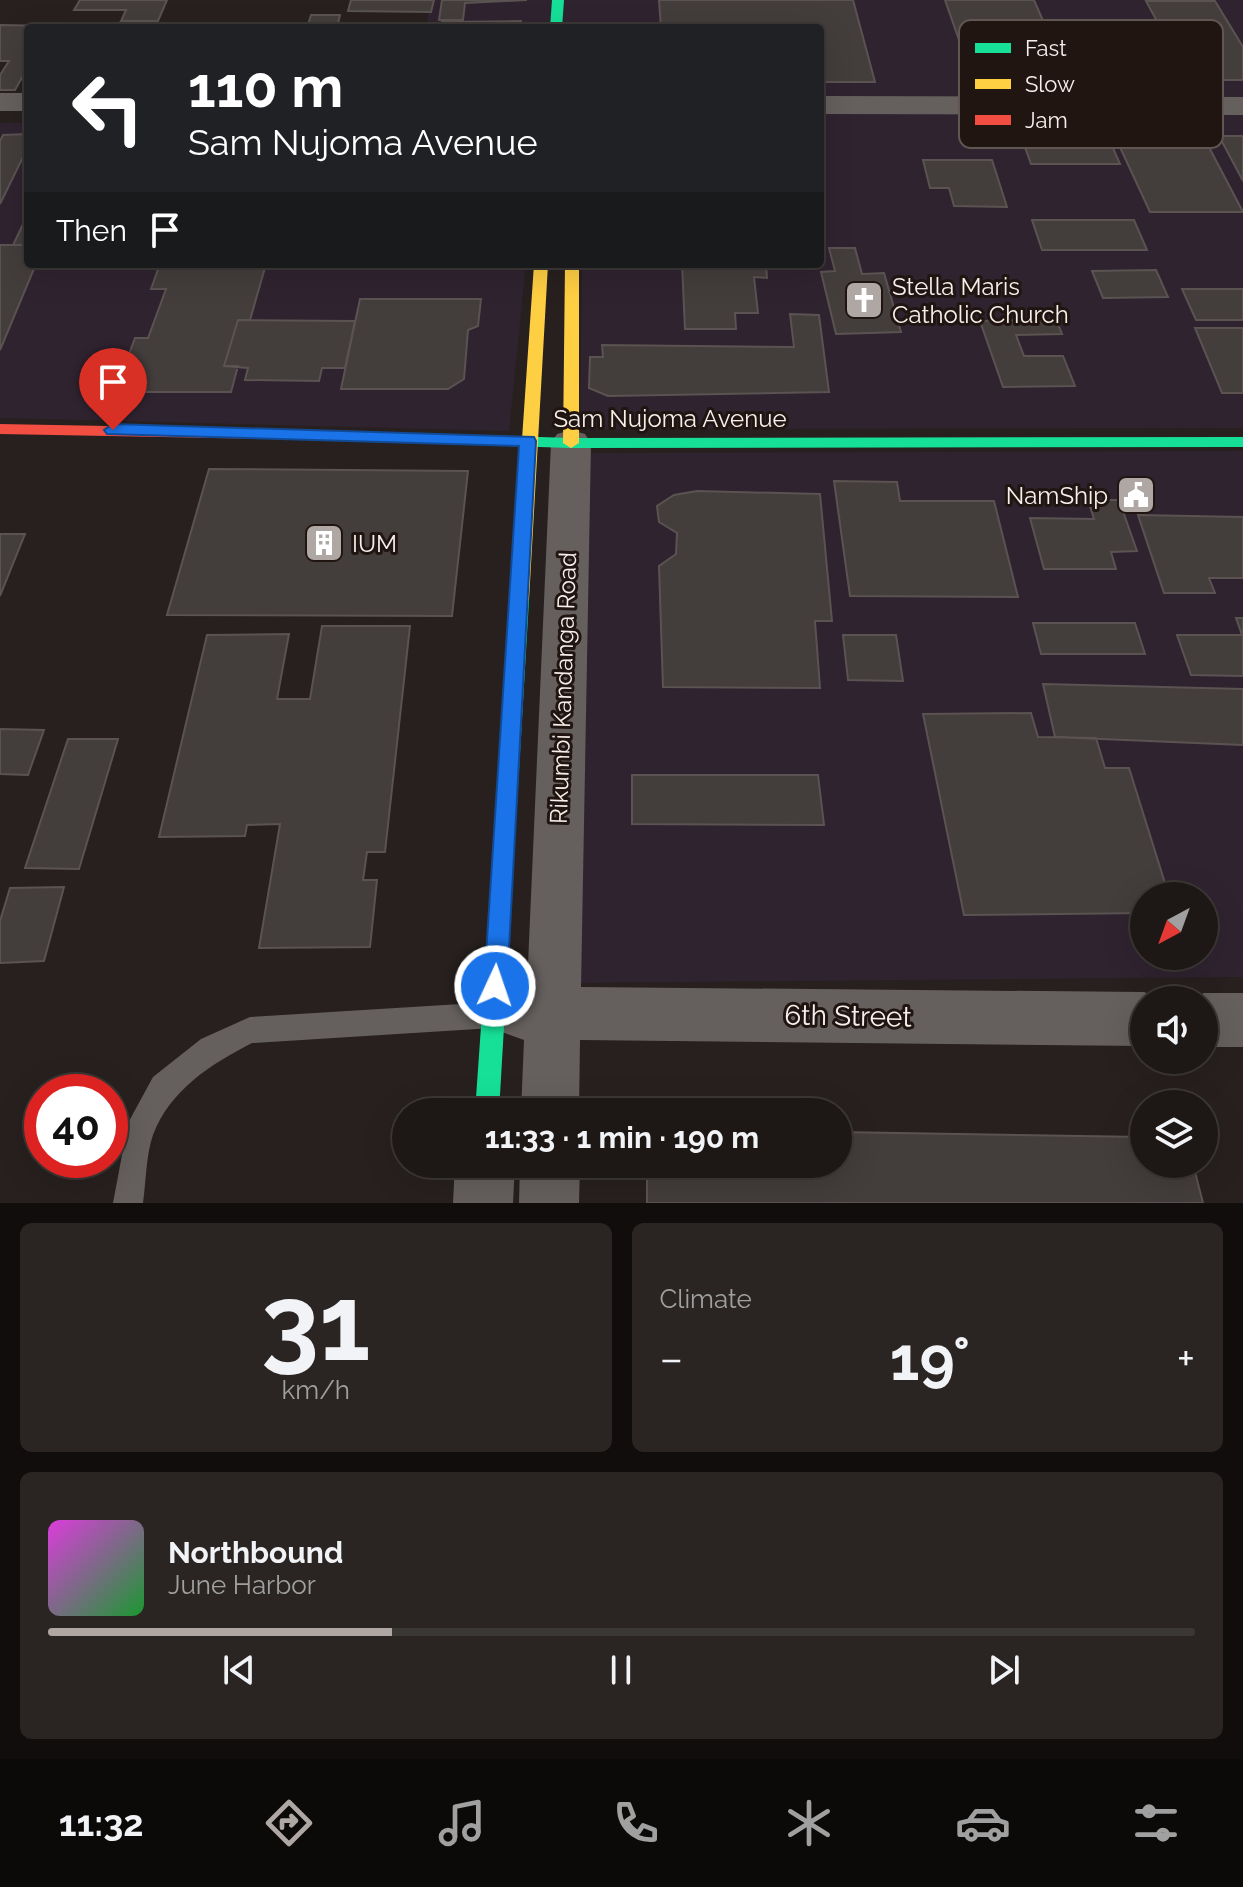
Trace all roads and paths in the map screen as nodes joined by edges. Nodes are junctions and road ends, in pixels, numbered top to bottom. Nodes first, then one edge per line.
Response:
1 (558, 0) edge
2 (556, 24) edge
3 (0, 102) edge
4 (24, 102) edge
5 (824, 105) edge
6 (959, 105) edge
7 (1223, 106) edge
8 (1243, 106) edge
9 (0, 115) edge
10 (24, 116) edge
11 (824, 117) edge
12 (959, 117) edge
13 (541, 268) edge
14 (571, 268) edge
15 (0, 429) edge
16 (549, 442) junction
17 (1243, 442) edge
18 (552, 1012) junction
19 (493, 1015) junction
20 (1130, 1019) edge
21 (488, 1098) edge
22 (550, 1098) edge
23 (484, 1178) edge
24 (550, 1178) edge
25 (128, 1203) edge
26 (483, 1203) edge
27 (549, 1203) edge

1 - 2 main road
3 - 4 street
5 - 6 street
7 - 8 street
9 - 10 street
11 - 12 street
13 - 16 main road, Rikumbi Kandanga Road
14 - 16 main road, Rikumbi Kandanga Road
15 - 16 main road, Sam Nujoma Avenue
16 - 17 main road, Sam Nujoma Avenue
16 - 18 street, Rikumbi Kandanga Road
16 - 19 main road, Rikumbi Kandanga Road
18 - 19 street, 6th Street
18 - 20 street, 6th Street
18 - 22 street, Rikumbi Kandanga Road
19 - 21 main road, Rikumbi Kandanga Road
19 - 25 lane
23 - 26 street
24 - 27 street

